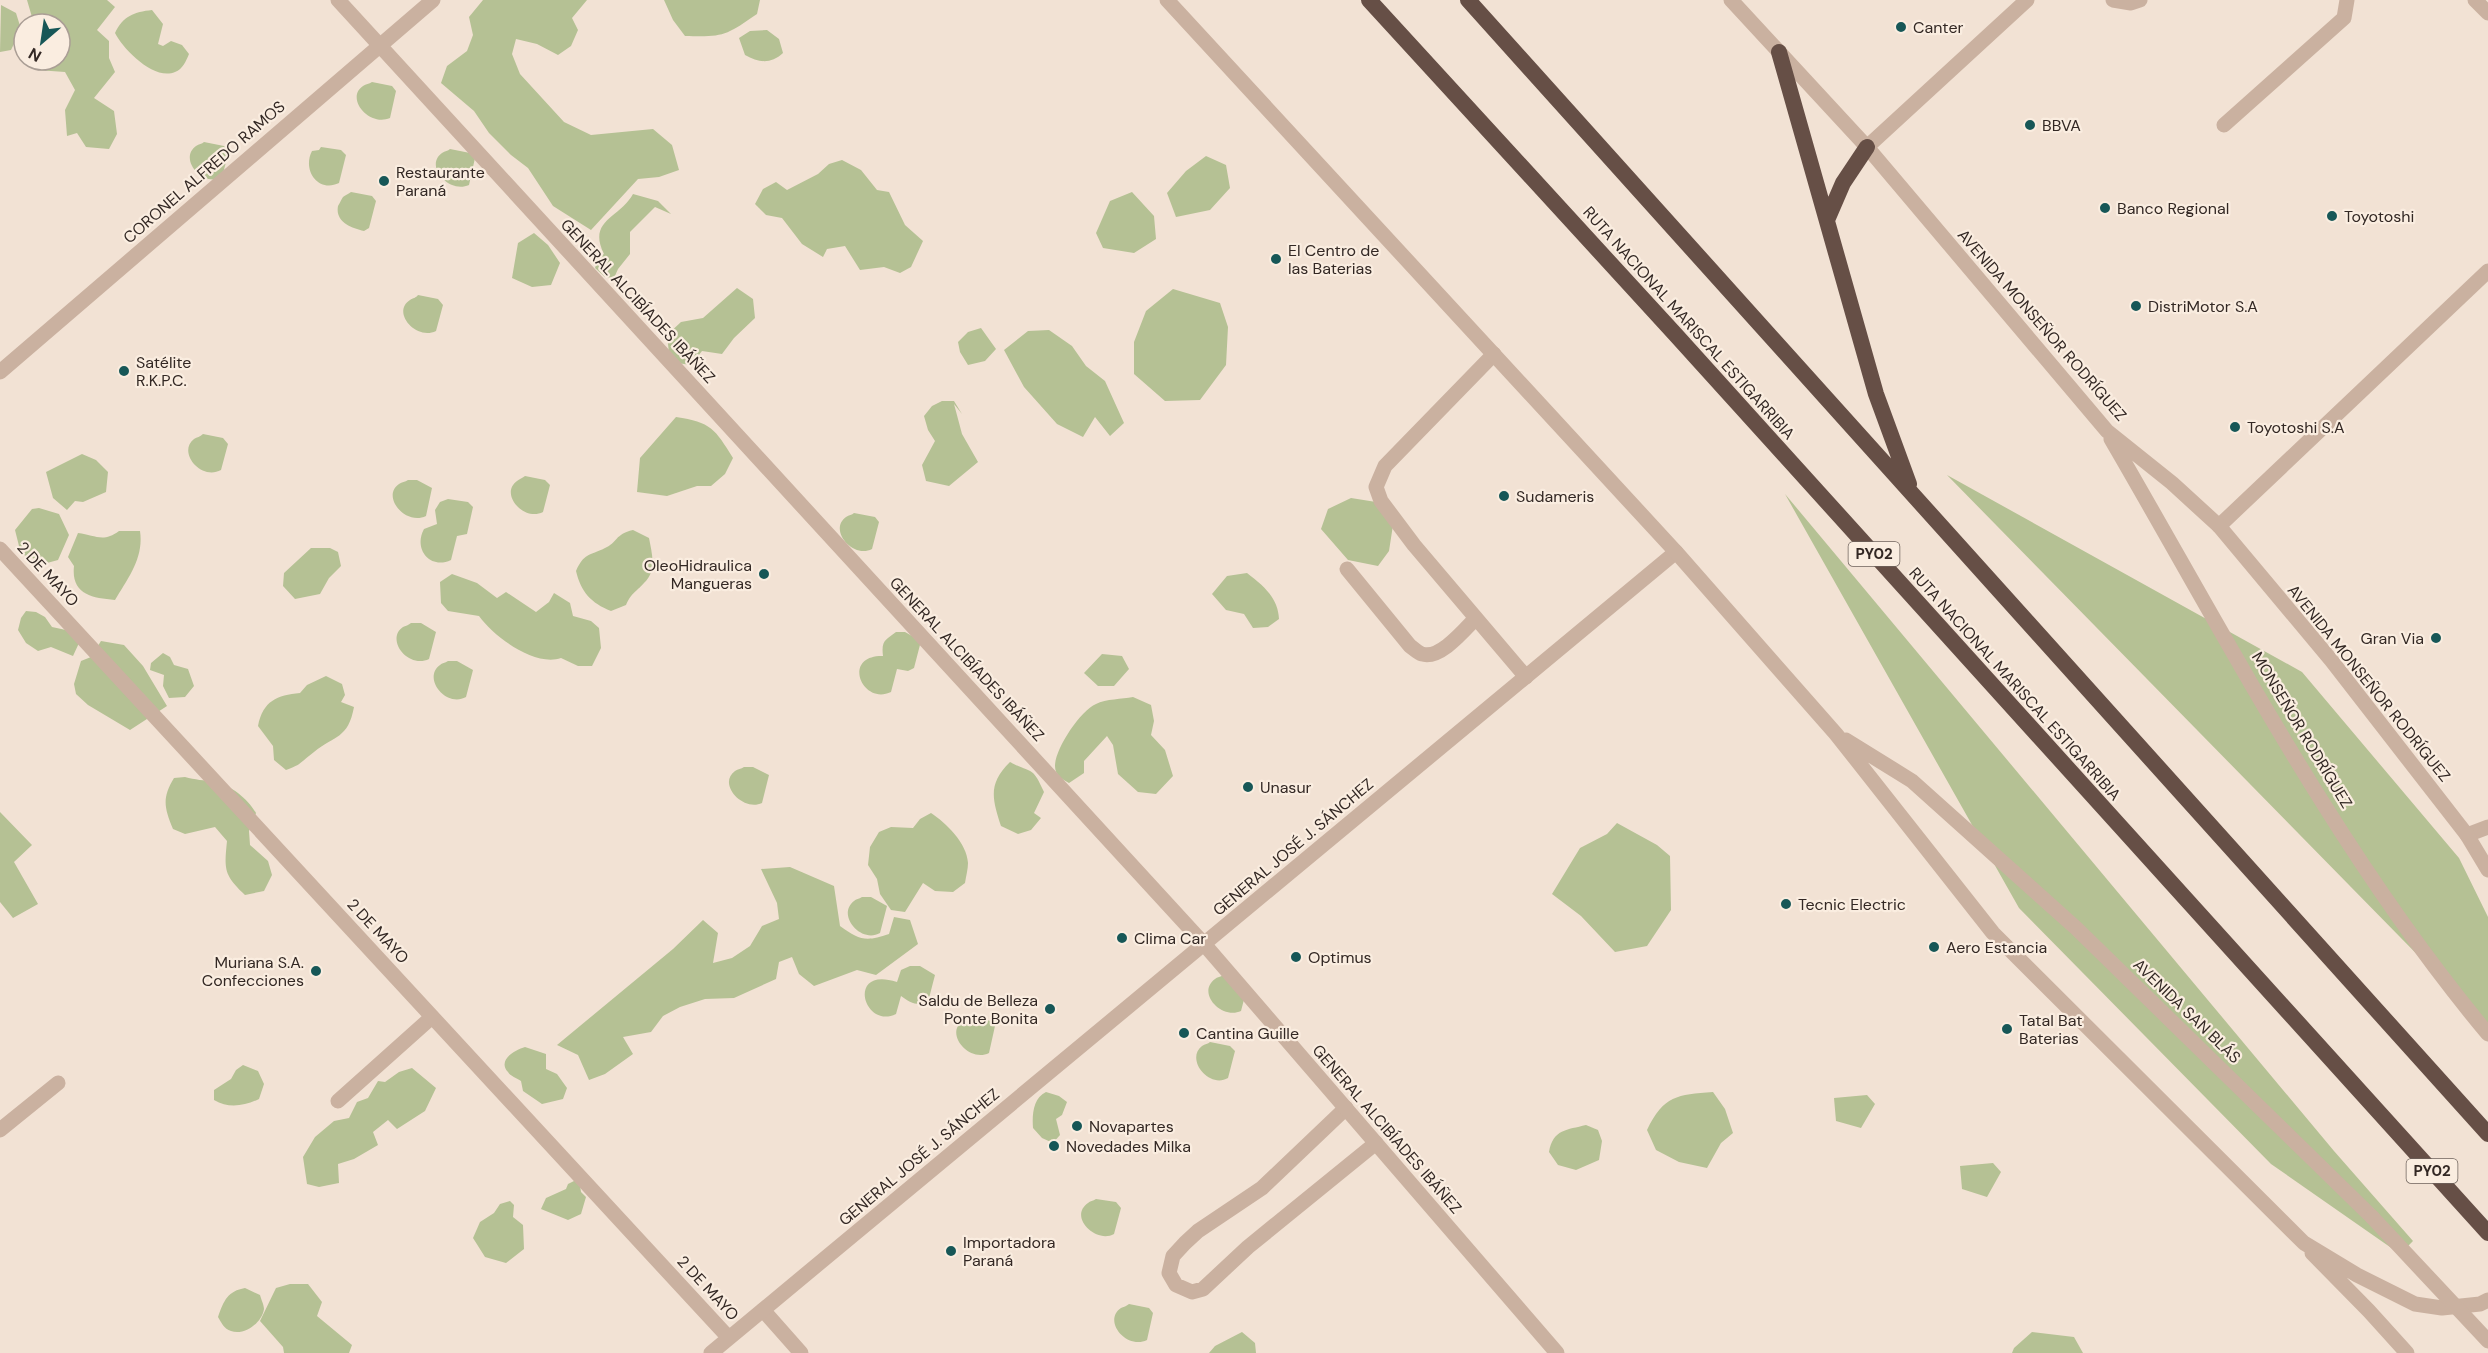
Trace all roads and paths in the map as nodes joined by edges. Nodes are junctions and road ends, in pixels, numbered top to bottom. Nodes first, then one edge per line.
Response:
1 (338, 0) edge
2 (433, 0) edge
3 (1167, 0) edge
4 (1369, 0) edge
5 (1468, 0) edge
6 (1731, 0) edge
7 (2027, 0) edge
8 (2113, 0) edge
9 (2140, 0) edge
10 (2347, 0) edge
11 (2475, 0) edge
12 (2488, 13) edge
13 (379, 45) junction
14 (1779, 52) junction
15 (2224, 125) dead end
16 (1867, 147) junction
17 (1827, 220) junction
18 (2488, 271) edge
19 (1494, 354) junction
20 (0, 372) edge
21 (2107, 431) junction
22 (1912, 494) junction
23 (2218, 526) junction
24 (0, 549) edge
25 (1676, 552) junction
26 (1347, 569) dead end
27 (1476, 618) junction
28 (1526, 676) junction
29 (1836, 734) junction
30 (2488, 827) edge
31 (2467, 835) junction
32 (2488, 870) edge
33 (1204, 944) junction
34 (432, 1017) junction
35 (2488, 1034) edge
36 (58, 1083) dead end
37 (338, 1101) dead end
38 (1346, 1108) junction
39 (0, 1130) edge
40 (2488, 1134) edge
41 (1376, 1143) junction
42 (2488, 1233) edge
43 (2304, 1243) junction
44 (2488, 1300) edge
45 (763, 1310) junction
46 (729, 1338) junction
47 (2488, 1341) edge
48 (711, 1353) edge
49 (801, 1353) edge
50 (1557, 1353) edge
51 (2407, 1353) edge

1 - 13 street, GENERAL ALCIBÍADES IBÁÑEZ
2 - 13 street, CORONEL ALFREDO RAMOS
3 - 19 street
4 - 42 highway, RUTA NACIONAL MARISCAL ESTIGARRIBIA / PY02
5 - 22 highway
6 - 14 street, AVENIDA MONSEÑOR RODRÍGUEZ
7 - 16 street
8 - 9 street
10 - 15 street
11 - 12 street
13 - 20 street, CORONEL ALFREDO RAMOS
13 - 33 street, GENERAL ALCIBÍADES IBÁÑEZ
14 - 16 street, AVENIDA MONSEÑOR RODRÍGUEZ
14 - 17 highway
16 - 17 highway
16 - 21 street, AVENIDA MONSEÑOR RODRÍGUEZ
17 - 22 highway
18 - 23 street
19 - 25 street
19 - 27 street
21 - 23 street, AVENIDA MONSEÑOR RODRÍGUEZ
21 - 35 street, MONSEÑOR RODRÍGUEZ
22 - 40 highway
23 - 31 street, AVENIDA MONSEÑOR RODRÍGUEZ
24 - 34 street, 2 DE MAYO
25 - 28 street, GENERAL JOSÉ J. SÁNCHEZ
25 - 29 street
26 - 27 street
27 - 28 street
28 - 33 street, GENERAL JOSÉ J. SÁNCHEZ
29 - 43 street
29 - 47 street, AVENIDA SAN BLÁS, bridge
30 - 31 street
31 - 32 street, AVENIDA MONSEÑOR RODRÍGUEZ
33 - 38 street, GENERAL ALCIBÍADES IBÁÑEZ
33 - 45 street, GENERAL JOSÉ J. SÁNCHEZ
34 - 37 street
34 - 46 street, 2 DE MAYO
36 - 39 street
38 - 41 street, GENERAL ALCIBÍADES IBÁÑEZ
38 - 41 street
41 - 50 street, GENERAL ALCIBÍADES IBÁÑEZ
43 - 44 street
43 - 51 street
45 - 46 street, GENERAL JOSÉ J. SÁNCHEZ
45 - 49 street
46 - 48 street, GENERAL JOSÉ J. SÁNCHEZ

